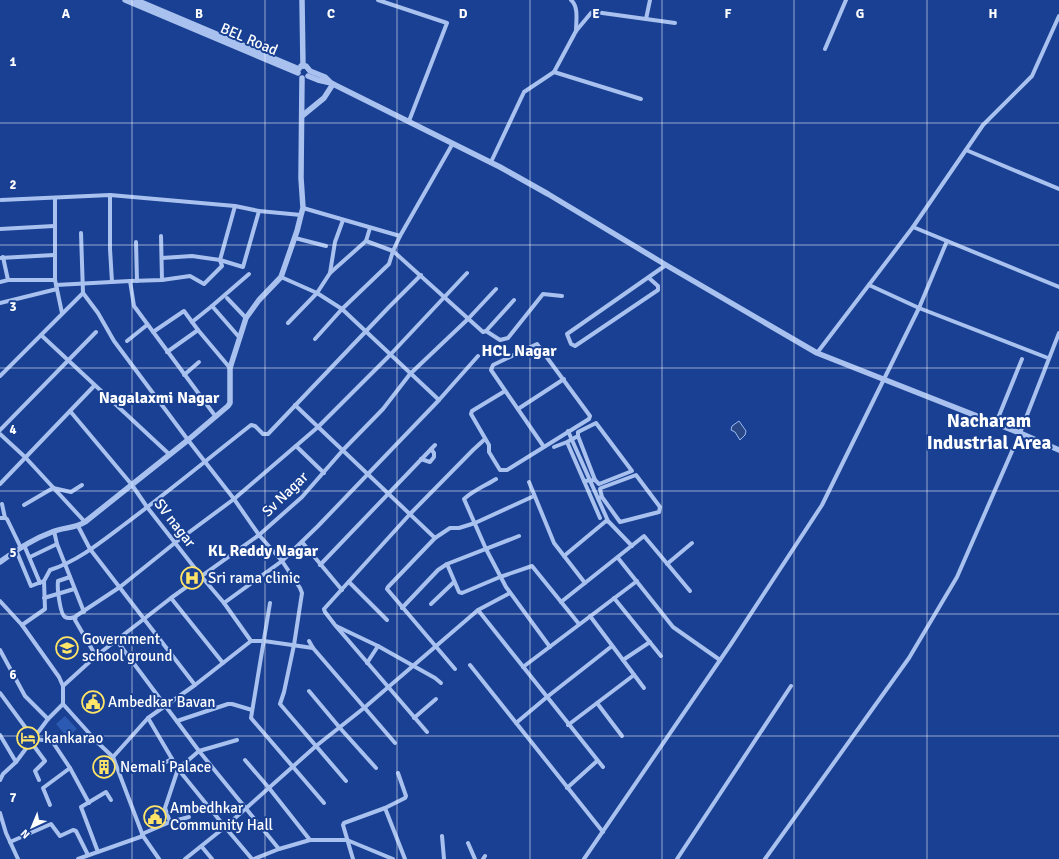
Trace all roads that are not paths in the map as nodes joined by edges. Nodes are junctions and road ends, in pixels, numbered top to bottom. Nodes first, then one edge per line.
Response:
1 (125, 0) edge
2 (136, 0) edge
3 (302, 0) edge
4 (378, 0) edge
5 (571, 0) edge
6 (650, 0) edge
7 (846, 0) edge
8 (1059, 16) edge
9 (646, 19) junction
10 (675, 23) dead end
11 (576, 31) junction
12 (825, 50) dead end
13 (276, 62) junction
14 (300, 69) junction
15 (554, 72) junction
16 (307, 75) junction
17 (332, 83) junction
18 (640, 99) dead end
19 (302, 116) junction
20 (409, 121) junction
21 (453, 143) junction
22 (966, 150) junction
23 (492, 162) junction
24 (1059, 189) edge
25 (110, 195) junction
26 (55, 198) junction
27 (1, 200) dead end
28 (235, 206) junction
29 (303, 208) junction
30 (259, 211) junction
31 (301, 215) junction
32 (343, 220) junction
33 (54, 226) junction
34 (913, 227) junction
35 (370, 228) junction
36 (0, 229) edge
37 (81, 233) dead end
38 (161, 236) dead end
39 (400, 236) junction
40 (295, 238) junction
41 (366, 241) junction
42 (947, 241) junction
43 (136, 242) dead end
44 (326, 246) dead end
45 (393, 251) junction
46 (54, 255) junction
47 (1, 257) edge
48 (162, 258) junction
49 (220, 260) junction
50 (666, 265) junction
51 (330, 273) junction
52 (467, 273) dead end
53 (248, 274) dead end
54 (421, 275) junction
55 (281, 277) junction
56 (649, 278) junction
57 (8, 280) junction
58 (162, 280) junction
59 (130, 281) junction
60 (137, 281) junction
61 (0, 282) edge
62 (112, 282) junction
63 (83, 283) junction
64 (56, 285) junction
65 (869, 285) junction
66 (1059, 287) edge
67 (496, 289) dead end
68 (83, 293) junction
69 (317, 293) junction
70 (444, 296) junction
71 (562, 296) dead end
72 (227, 298) dead end
73 (514, 300) dead end
74 (0, 303) edge
75 (212, 306) junction
76 (342, 308) junction
77 (919, 308) junction
78 (62, 313) junction
79 (246, 318) junction
80 (468, 319) junction
81 (192, 322) junction
82 (288, 323) dead end
83 (148, 325) junction
84 (198, 330) junction
85 (366, 331) junction
86 (486, 331) junction
87 (96, 332) dead end
88 (153, 332) junction
89 (1059, 332) edge
90 (41, 335) junction
91 (239, 337) junction
92 (315, 339) dead end
93 (127, 341) dead end
94 (167, 352) junction
95 (817, 353) junction
96 (390, 355) junction
97 (478, 356) dead end
98 (1048, 358) junction
99 (1022, 359) dead end
100 (68, 361) junction
101 (199, 362) dead end
102 (230, 368) junction
103 (184, 374) junction
104 (410, 374) junction
105 (0, 376) edge
106 (564, 379) junction
107 (884, 379) junction
108 (94, 386) junction
109 (505, 391) junction
110 (439, 400) junction
111 (295, 405) junction
112 (518, 409) junction
113 (70, 411) junction
114 (216, 417) junction
115 (996, 424) junction
116 (318, 427) junction
117 (0, 430) edge
118 (568, 431) junction
119 (1020, 433) junction
120 (0, 434) edge
121 (578, 436) junction
122 (485, 439) junction
123 (573, 439) junction
124 (188, 440) junction
125 (567, 442) junction
126 (435, 445) dead end
127 (296, 446) junction
128 (544, 447) junction
129 (554, 447) dead end
130 (431, 449) junction
131 (343, 450) junction
132 (1059, 450) edge
133 (169, 454) junction
134 (25, 457) junction
135 (421, 459) junction
136 (205, 461) junction
137 (324, 473) junction
138 (368, 474) junction
139 (496, 479) dead end
140 (593, 480) junction
141 (584, 481) junction
142 (529, 482) dead end
143 (0, 484) edge
144 (132, 484) junction
145 (82, 485) dead end
146 (53, 488) junction
147 (388, 493) junction
148 (534, 496) junction
149 (600, 497) junction
150 (234, 499) junction
151 (2, 504) dead end
152 (24, 505) dead end
153 (147, 507) junction
154 (410, 514) junction
155 (2, 518) edge
156 (600, 518) dead end
157 (608, 521) junction
158 (85, 522) junction
159 (475, 524) junction
160 (78, 526) junction
161 (54, 531) junction
162 (259, 535) junction
163 (519, 536) dead end
164 (435, 538) junction
165 (176, 542) junction
166 (302, 542) junction
167 (692, 543) dead end
168 (57, 544) junction
169 (632, 546) junction
170 (20, 548) junction
171 (486, 549) junction
172 (90, 550) junction
173 (564, 556) junction
174 (30, 557) junction
175 (618, 558) junction
176 (282, 561) junction
177 (0, 562) edge
178 (446, 564) junction
179 (667, 564) junction
180 (65, 565) junction
181 (320, 565) junction
182 (201, 576) junction
183 (70, 577) junction
184 (500, 577) junction
185 (637, 581) junction
186 (42, 582) junction
187 (349, 582) junction
188 (454, 582) junction
189 (585, 583) junction
190 (120, 587) junction
191 (74, 589) junction
192 (342, 590) junction
193 (690, 591) dead end
194 (510, 593) junction
195 (58, 594) junction
196 (44, 598) junction
197 (171, 598) junction
198 (614, 598) junction
199 (0, 601) edge
200 (561, 602) junction
201 (224, 603) junction
202 (270, 603) dead end
203 (431, 604) dead end
204 (402, 608) junction
205 (478, 610) junction
206 (84, 612) junction
207 (590, 616) junction
208 (75, 617) junction
209 (144, 619) junction
210 (387, 620) dead end
211 (579, 624) junction
212 (22, 625) junction
213 (335, 625) junction
214 (116, 641) junction
215 (251, 641) junction
216 (264, 641) junction
217 (309, 641) dead end
218 (650, 642) junction
219 (294, 645) junction
220 (378, 646) junction
221 (612, 646) junction
222 (435, 647) junction
223 (550, 647) junction
224 (314, 648) junction
225 (0, 650) edge
226 (96, 656) junction
227 (661, 656) dead end
228 (623, 660) junction
229 (720, 660) junction
230 (223, 663) junction
231 (367, 663) junction
232 (470, 664) dead end
233 (414, 666) junction
234 (524, 667) junction
235 (454, 669) dead end
236 (634, 675) junction
237 (441, 683) dead end
238 (195, 685) junction
239 (63, 686) junction
240 (791, 686) dead end
241 (387, 688) junction
242 (644, 688) dead end
243 (309, 690) dead end
244 (0, 693) edge
245 (547, 697) junction
246 (1, 699) edge
247 (436, 699) dead end
248 (597, 703) junction
249 (63, 704) junction
250 (165, 706) junction
251 (364, 708) junction
252 (252, 710) junction
253 (148, 718) junction
254 (414, 718) junction
255 (48, 719) junction
256 (177, 721) junction
257 (516, 723) junction
258 (568, 725) junction
259 (340, 728) junction
260 (427, 732) dead end
261 (0, 735) edge
262 (622, 736) dead end
263 (32, 740) junction
264 (237, 740) dead end
265 (52, 741) junction
266 (97, 742) junction
267 (395, 743) dead end
268 (316, 746) junction
269 (199, 751) junction
270 (113, 757) junction
271 (172, 759) junction
272 (245, 760) dead end
273 (596, 760) junction
274 (16, 762) junction
275 (160, 765) dead end
276 (293, 767) junction
277 (603, 767) dead end
278 (70, 768) junction
279 (376, 768) dead end
280 (0, 769) edge
281 (178, 769) junction
282 (398, 773) dead end
283 (3, 774) junction
284 (0, 780) edge
285 (39, 780) dead end
286 (346, 781) dead end
287 (269, 788) junction
288 (568, 788) junction
289 (110, 800) dead end
290 (324, 802) dead end
291 (89, 803) junction
292 (50, 805) dead end
293 (246, 808) junction
294 (385, 808) junction
295 (0, 814) edge
296 (189, 817) dead end
297 (170, 822) junction
298 (2, 826) edge
299 (225, 827) junction
300 (603, 832) junction
301 (143, 835) junction
302 (442, 836) dead end
303 (310, 840) junction
304 (347, 840) junction
305 (10, 842) junction
306 (468, 843) dead end
307 (202, 846) junction
308 (279, 849) junction
309 (98, 852) junction
310 (88, 855) junction
311 (18, 859) edge
312 (78, 859) edge
313 (159, 859) edge
314 (185, 859) edge
315 (212, 859) edge
316 (253, 859) edge
317 (353, 859) edge
318 (393, 859) edge
319 (405, 859) edge
320 (444, 859) edge
321 (475, 859) edge
322 (584, 859) edge
323 (677, 859) edge
324 (765, 859) edge

1 - 13 street, BEL Road
2 - 13 street, BEL Road
3 - 14 street
4 - 20 street
5 - 11 street
6 - 9 street
7 - 12 street
8 - 22 street
9 - 10 street
9 - 11 street
11 - 15 street
13 - 14 street, BEL Road
14 - 16 street
14 - 16 street
15 - 18 street
15 - 23 street
16 - 17 street
16 - 19 street
17 - 19 street
17 - 20 street
19 - 29 street
20 - 21 street
21 - 23 street
21 - 39 street
22 - 24 street
22 - 34 street
23 - 50 street
25 - 26 street
25 - 28 street
25 - 62 street
26 - 27 street
26 - 33 street
28 - 30 street
28 - 49 street
29 - 31 street
29 - 32 street
30 - 31 street
30 - 49 street
31 - 40 street
32 - 35 street
32 - 51 street
33 - 36 street
33 - 46 street
34 - 42 street
34 - 65 street
35 - 39 street
35 - 41 street
37 - 63 street
38 - 48 street
39 - 45 street
40 - 44 street
40 - 55 street
41 - 45 street
41 - 51 street
42 - 66 street
42 - 77 street
43 - 60 street
45 - 54 street
45 - 76 street
46 - 47 street
46 - 64 street
47 - 57 street
48 - 49 street
48 - 58 street
49 - 58 street
50 - 56 street
50 - 95 street
51 - 69 street
52 - 70 street
53 - 75 street
54 - 70 street
54 - 85 street
55 - 69 street
55 - 79 street
56 - 56 street
57 - 61 street
57 - 64 street
58 - 60 street
59 - 60 street
59 - 62 street
59 - 83 street
62 - 63 street
63 - 64 street
63 - 68 street
64 - 74 street
64 - 78 street
65 - 77 street
65 - 95 street
67 - 80 street, Sv Nagar
68 - 78 street
68 - 124 street
69 - 76 street
69 - 82 street
70 - 80 street
70 - 96 street
71 - 86 street
72 - 79 street
73 - 86 street
75 - 81 street
75 - 91 street
76 - 85 street
76 - 92 street
77 - 98 street
77 - 107 street
78 - 90 street
79 - 91 street
80 - 86 street
80 - 104 street, Sv Nagar
81 - 84 street
81 - 88 street
83 - 88 street
83 - 93 street
84 - 94 street
84 - 102 street
85 - 96 street
85 - 111 street
87 - 100 street
88 - 94 street
89 - 98 street
90 - 100 street
90 - 105 street
91 - 102 street
94 - 103 street
95 - 107 street
96 - 104 street
96 - 116 street
97 - 110 street
98 - 119 street
99 - 115 street
100 - 108 street
100 - 117 street
101 - 103 street
102 - 114 street
103 - 114 street
104 - 110 street
104 - 131 street, Sv Nagar
106 - 109 street
106 - 112 street
106 - 118 street
107 - 115 street
107 - 229 street
108 - 113 street
108 - 133 street
109 - 112 street
109 - 122 street
110 - 138 street
111 - 116 street
111 - 136 street
112 - 128 street
113 - 134 street
113 - 144 street, SV nagar
114 - 124 street
115 - 119 street
116 - 127 street
116 - 131 street
118 - 123 street
118 - 128 street
119 - 132 street
119 - 324 street
120 - 134 street
121 - 123 street
121 - 140 street
121 - 140 street
122 - 128 street
122 - 154 street
123 - 125 street
123 - 140 street
124 - 133 street
124 - 136 street
125 - 129 street
125 - 141 street
126 - 130 street
127 - 137 street
127 - 150 street
130 - 135 street
130 - 135 street
131 - 137 street, Sv Nagar
131 - 138 street
133 - 144 street
134 - 143 street
134 - 146 street
135 - 147 street
136 - 150 street
136 - 153 street
137 - 162 street, Sv Nagar
138 - 147 street
138 - 166 street
139 - 159 street
140 - 141 street
140 - 149 street
141 - 156 street
142 - 148 street
144 - 153 street, SV nagar
144 - 158 street
145 - 146 street
146 - 152 street
146 - 158 street
147 - 154 street
147 - 181 street
148 - 159 street
148 - 173 street
149 - 149 street
149 - 157 street
150 - 162 street
150 - 165 street
151 - 155 street
153 - 165 street, SV nagar
153 - 172 street
154 - 164 street
154 - 187 street
155 - 170 street
157 - 169 street
157 - 173 street
158 - 160 street
159 - 164 street
159 - 171 street
160 - 161 street
160 - 172 street
161 - 168 street
161 - 170 street
162 - 176 street
162 - 182 street, Sv Nagar
163 - 171 street
164 - 204 street
165 - 182 street, SV nagar
165 - 190 street
166 - 176 street
166 - 181 street
167 - 179 street
168 - 174 street
168 - 180 street
169 - 175 street
169 - 179 street
170 - 174 street
170 - 177 street
170 - 186 street
171 - 178 street
171 - 184 street
172 - 180 street
172 - 190 street
173 - 189 street
174 - 186 street
175 - 185 street
175 - 189 street
176 - 201 street
176 - 219 street
178 - 188 street
178 - 204 street
179 - 193 street
180 - 183 street
180 - 186 street
181 - 192 street
182 - 197 street, Sv Nagar
182 - 201 street, SV nagar
183 - 191 street
183 - 195 street
184 - 188 street
184 - 194 street
184 - 200 street
185 - 198 street
185 - 229 street
186 - 196 street
187 - 192 street
187 - 210 street
188 - 203 street
189 - 200 street
190 - 206 street
190 - 209 street
191 - 195 street
191 - 206 street
192 - 213 street
194 - 205 street
194 - 223 street
195 - 196 street
195 - 208 street
196 - 212 street
197 - 209 street, Sv Nagar
197 - 230 street
198 - 207 street
198 - 218 street
199 - 212 street
200 - 211 street
201 - 215 street, SV nagar
202 - 216 street
204 - 222 street
205 - 222 street
205 - 234 street
206 - 208 street
207 - 211 street
207 - 221 street
208 - 226 street
209 - 214 street, Sv Nagar
209 - 238 street
211 - 223 street
212 - 239 street
213 - 220 street
213 - 231 street
214 - 226 street, Sv Nagar
214 - 250 street
215 - 216 street
215 - 230 street
216 - 219 street
216 - 252 street
217 - 224 street
218 - 227 street
218 - 228 street
219 - 224 street
219 - 268 street
220 - 231 street
220 - 233 street
221 - 228 street
221 - 245 street
222 - 233 street
222 - 235 street
223 - 234 street
224 - 251 street
225 - 255 street
226 - 239 street, Sv Nagar
228 - 236 street
229 - 300 street
230 - 238 street
231 - 241 street
232 - 257 street
233 - 237 street
233 - 241 street
234 - 245 street
236 - 242 street
236 - 248 street
238 - 250 street
239 - 249 street
240 - 323 street
241 - 251 street
241 - 254 street
243 - 259 street
244 - 246 street
245 - 257 street
245 - 258 street
246 - 263 street
247 - 254 street
248 - 258 street
248 - 262 street
249 - 255 street
249 - 266 street
250 - 253 street
250 - 256 street
251 - 259 street
251 - 267 street
252 - 256 street
252 - 276 street
253 - 270 street
253 - 271 street
254 - 260 street
255 - 263 street
256 - 269 street
257 - 288 street
258 - 273 street
259 - 268 street
259 - 279 street
261 - 274 street
263 - 265 street
263 - 274 street
263 - 285 street
264 - 269 street
265 - 266 street
265 - 278 street
266 - 270 street
268 - 276 street
268 - 286 street
269 - 281 street
269 - 293 street
270 - 301 street
271 - 275 street
271 - 281 street
272 - 287 street
273 - 277 street
273 - 288 street
274 - 283 street
276 - 287 street
276 - 290 street
278 - 291 street
278 - 292 street
280 - 283 street
281 - 297 street
281 - 299 street
282 - 294 street
283 - 284 street
287 - 293 street
287 - 303 street
288 - 300 street
289 - 291 street
291 - 309 street
293 - 299 street
293 - 308 street
294 - 304 street
294 - 319 street
295 - 298 street
296 - 297 street
297 - 301 street
298 - 305 street
299 - 307 street
299 - 316 street
300 - 322 street
301 - 309 street
301 - 313 street
302 - 320 street
303 - 304 street
303 - 308 street
304 - 317 street
304 - 318 street
305 - 310 street
305 - 311 street
306 - 321 street
307 - 314 street
307 - 315 street
308 - 316 street
309 - 310 street
310 - 312 street

